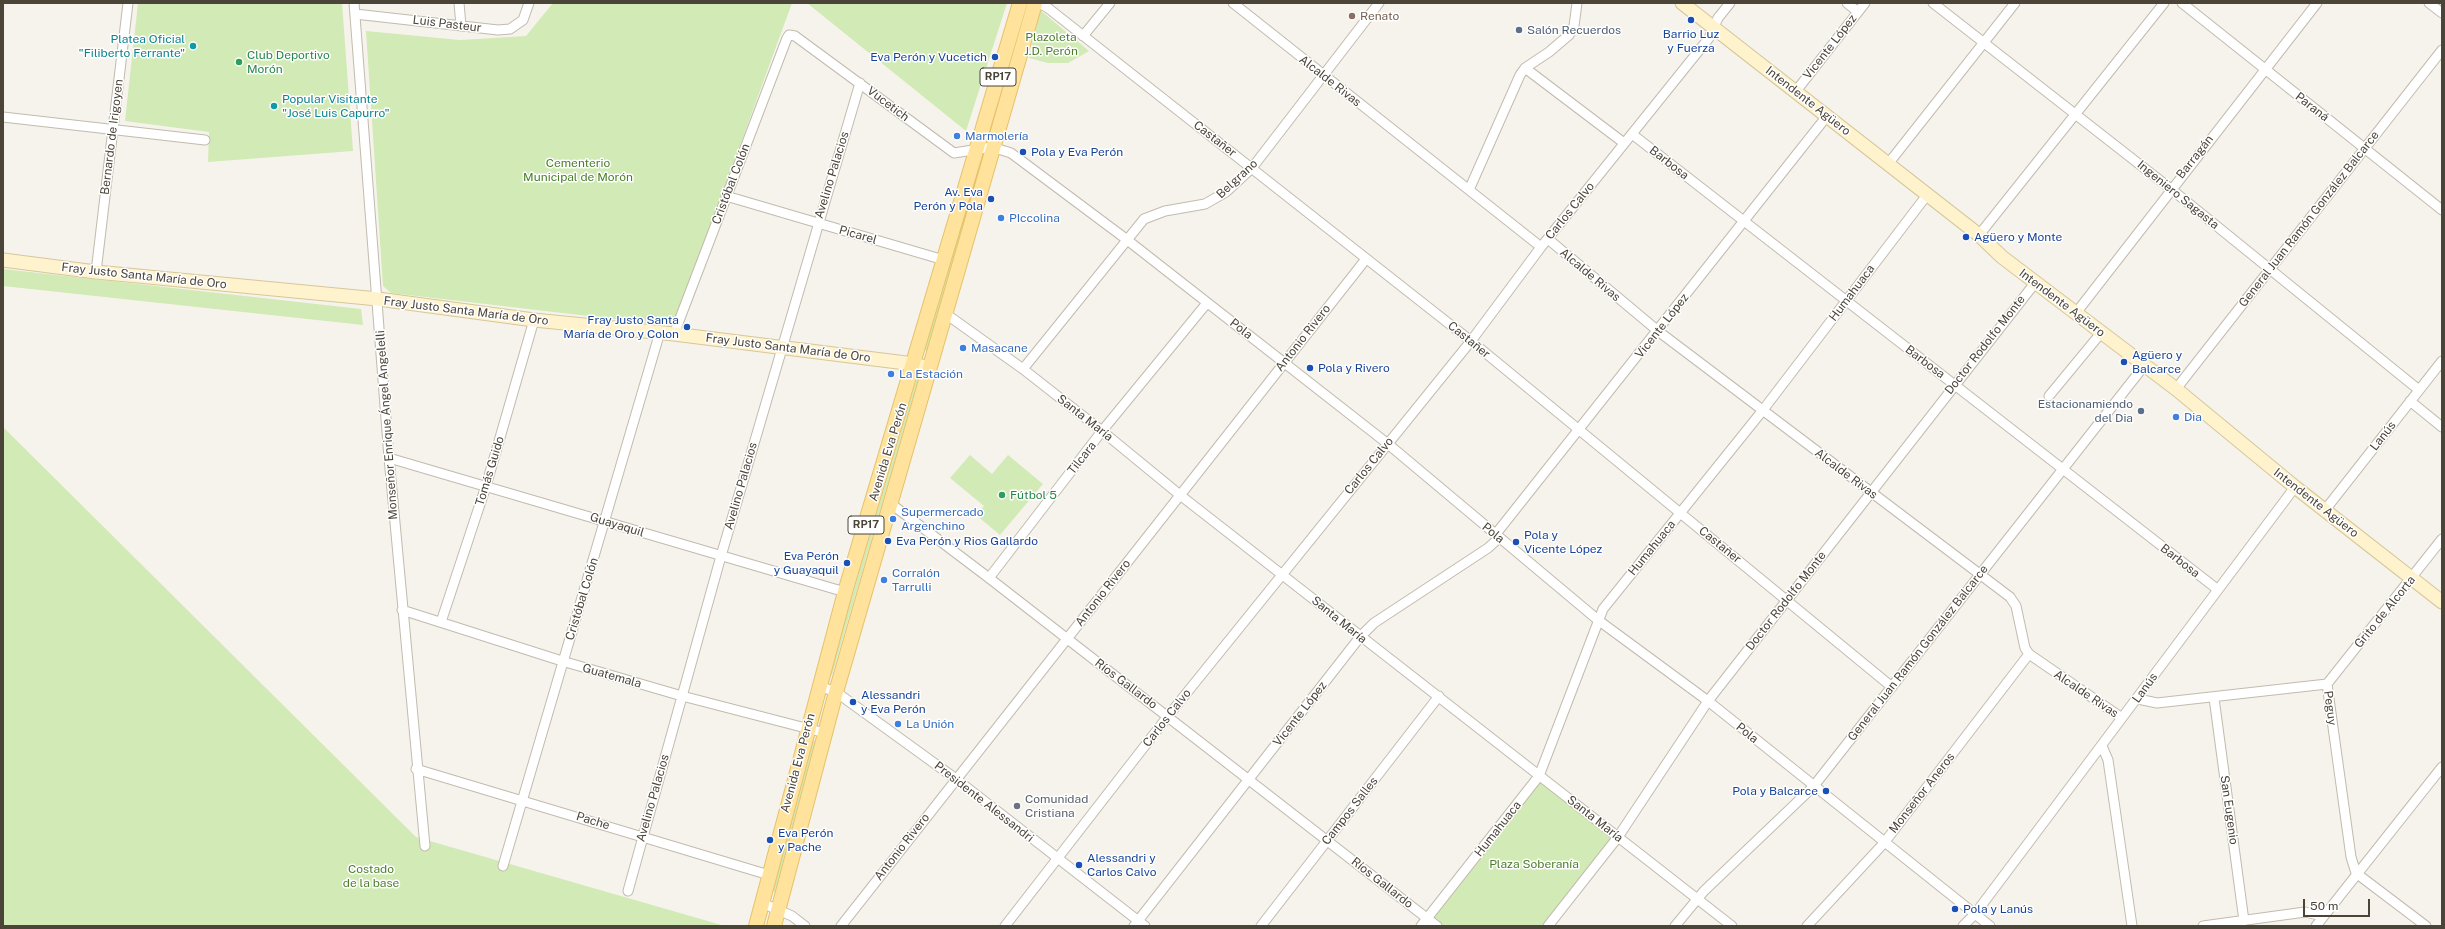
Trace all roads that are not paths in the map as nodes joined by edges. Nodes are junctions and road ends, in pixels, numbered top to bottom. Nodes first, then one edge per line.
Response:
1 (128, 3) edge
2 (354, 3) edge
3 (459, 3) edge
4 (1020, 3) edge
5 (1034, 3) edge
6 (1039, 3) edge
7 (1110, 3) edge
8 (1233, 3) edge
9 (1378, 3) edge
10 (1577, 3) edge
11 (1682, 3) edge
12 (1730, 3) edge
13 (1847, 3) edge
14 (1865, 3) edge
15 (1933, 3) edge
16 (2015, 3) edge
17 (2164, 3) edge
18 (2182, 3) edge
19 (2316, 3) edge
20 (2429, 3) edge
21 (529, 6) edge
22 (1858, 12) junction
23 (2442, 13) edge
24 (355, 14) junction
25 (461, 26) junction
26 (1714, 28) junction
27 (789, 36) joint
28 (1084, 36) junction
29 (1984, 43) junction
30 (2442, 50) edge
31 (1525, 68) junction
32 (2264, 69) junction
33 (1323, 75) junction
34 (860, 83) junction
35 (1796, 91) junction
36 (2076, 114) junction
37 (1826, 116) junction
38 (3, 117) edge
39 (113, 130) junction
40 (1632, 134) junction
41 (205, 140) dead end
42 (1624, 143) junction
43 (992, 147) junction
44 (2364, 148) junction
45 (976, 150) junction
46 (1888, 164) junction
47 (1252, 168) junction
48 (2171, 189) junction
49 (1470, 190) junction
50 (1927, 195) junction
51 (726, 196) junction
52 (2442, 210) edge
53 (1744, 221) junction
54 (818, 224) junction
55 (1979, 235) junction
56 (1126, 239) junction
57 (1548, 239) junction
58 (1541, 247) junction
59 (1366, 259) junction
60 (3, 260) edge
61 (944, 260) junction
62 (2270, 270) junction
63 (96, 272) junction
64 (2035, 283) junction
65 (378, 300) junction
66 (1845, 302) junction
67 (1207, 303) junction
68 (2076, 313) junction
69 (946, 314) junction
70 (534, 320) junction
71 (1658, 331) junction
72 (660, 332) junction
73 (2101, 333) junction
74 (674, 334) junction
75 (1471, 341) junction
76 (782, 347) junction
77 (2442, 361) edge
78 (1284, 363) junction
79 (914, 364) junction
80 (2144, 366) junction
81 (929, 368) junction
82 (1022, 369) junction
83 (1954, 384) junction
84 (2176, 389) junction
85 (2419, 390) junction
86 (2049, 396) dead end
87 (2410, 401) junction
88 (1762, 410) junction
89 (2442, 427) edge
90 (1578, 430) junction
91 (1102, 431) junction
92 (1388, 444) junction
93 (389, 458) junction
94 (2062, 469) junction
95 (486, 486) junction
96 (2295, 487) junction
97 (1870, 492) junction
98 (1180, 495) junction
99 (890, 503) junction
100 (2325, 510) junction
101 (1680, 513) junction
102 (606, 522) junction
103 (1497, 536) junction
104 (2442, 540) edge
105 (720, 556) junction
106 (1282, 573) junction
107 (1980, 574) junction
108 (989, 578) junction
109 (2412, 578) junction
110 (2217, 590) junction
111 (845, 592) junction
112 (1787, 600) junction
113 (2442, 602) edge
114 (402, 610) junction
115 (1598, 620) junction
116 (441, 622) junction
117 (1360, 637) junction
118 (1067, 640) junction
119 (2029, 654) junction
120 (562, 661) junction
121 (2327, 684) junction
122 (819, 686) junction
123 (1892, 687) junction
124 (836, 692) junction
125 (682, 696) junction
126 (1439, 696) junction
127 (2214, 698) junction
128 (2138, 699) junction
129 (1708, 701) junction
130 (1168, 716) junction
131 (2122, 718) junction
132 (807, 728) junction
133 (825, 733) junction
134 (2102, 746) junction
135 (416, 769) junction
136 (2442, 769) edge
137 (1539, 776) junction
138 (956, 779) junction
139 (1248, 780) junction
140 (1813, 787) junction
141 (522, 800) junction
142 (642, 836) junction
143 (1618, 837) junction
144 (1327, 841) junction
145 (1884, 842) junction
146 (425, 846) dead end
147 (1058, 859) junction
148 (503, 866) dead end
149 (2356, 873) junction
150 (769, 875) junction
151 (628, 891) dead end
152 (1697, 898) junction
153 (762, 903) junction
154 (778, 910) junction
155 (1975, 914) junction
156 (2323, 916) junction
157 (2244, 921) junction
158 (1424, 922) edge
159 (1139, 924) edge
160 (756, 926) edge
161 (774, 926) edge
162 (805, 926) edge
163 (841, 926) edge
164 (1005, 926) edge
165 (1261, 926) edge
166 (1437, 926) edge
167 (1548, 926) edge
168 (1675, 926) edge
169 (1732, 926) edge
170 (1808, 926) edge
171 (1963, 926) edge
172 (1990, 926) edge
173 (2132, 926) edge
174 (2203, 926) edge
175 (2316, 926) edge
176 (2426, 926) edge

1 - 39 street, Bernardo de Irigoyen
2 - 24 street, Monseñor Enrique Ángel Angelelli
3 - 25 street
4 - 45 main road, Avenida Eva Perón / RP17
5 - 43 main road, Avenida Eva Perón / RP17
6 - 28 street, Castañer
7 - 28 street
8 - 33 street, Alcalde Rivas
9 - 33 street, Belgrano
10 - 31 street
11 - 26 street, Intendente Agüero
12 - 26 street, Carlos Calvo
13 - 22 street
14 - 22 street, Vicente López
15 - 29 street, Ingeniero Sagasta
16 - 29 street
17 - 36 street
18 - 32 street, Paraná
19 - 32 street, Barragán
20 - 23 street
21 - 25 street, Luis Pasteur
22 - 35 street, Vicente López
24 - 25 street, Luis Pasteur
24 - 65 street, Monseñor Enrique Ángel Angelelli
26 - 35 street, Intendente Agüero
26 - 40 street, Carlos Calvo
27 - 34 street, Vucetich
27 - 51 street, Cristóbal Colón
28 - 47 street, Castañer
29 - 36 street, Ingeniero Sagasta
29 - 46 street
30 - 44 street, General Juan Ramón González Balcarce
31 - 42 street
31 - 49 street
32 - 44 street, Paraná
32 - 48 street, Barragán
33 - 47 street, Belgrano
33 - 49 street, Alcalde Rivas
34 - 45 street, Vucetich
34 - 54 street, Avelino Palacios
35 - 37 street, Intendente Agüero
36 - 48 street, Ingeniero Sagasta
36 - 55 street
37 - 46 street, Intendente Agüero
37 - 53 street, Vicente López
38 - 39 street
39 - 41 street
39 - 63 street, Bernardo de Irigoyen
40 - 42 street, Carlos Calvo
40 - 53 street, Barbosa
42 - 57 street, Carlos Calvo
43 - 45 street, Vucetich
43 - 56 street, Pola
43 - 69 main road, Avenida Eva Perón / RP17
44 - 52 street, Paraná
44 - 62 street, General Juan Ramón González Balcarce
45 - 61 main road, Avenida Eva Perón / RP17
46 - 50 street, Intendente Agüero
47 - 56 street, Belgrano
47 - 59 street, Castañer
48 - 62 street, Ingeniero Sagasta
48 - 68 street, Barragán
49 - 58 street, Alcalde Rivas
50 - 55 street, Intendente Agüero
50 - 66 street, Humahuaca
51 - 54 street, Picarel
51 - 74 street, Cristóbal Colón
53 - 66 street, Barbosa
53 - 71 street, Vicente López
54 - 61 street, Picarel
54 - 76 street, Avelino Palacios
55 - 64 street, Intendente Agüero
56 - 67 street, Pola
56 - 82 street, Belgrano
57 - 58 street, Carlos Calvo
57 - 71 street, Alcalde Rivas
58 - 75 street, Carlos Calvo
59 - 75 street, Castañer
59 - 78 street, Antonio Rivero
60 - 63 street, Fray Justo Santa María de Oro
61 - 79 main road, Avenida Eva Perón / RP17
62 - 84 street, General Juan Ramón González Balcarce
62 - 85 street, Ingeniero Sagasta
63 - 65 street, Fray Justo Santa María de Oro
64 - 68 street, Intendente Agüero
64 - 83 street, Doctor Rodolfo Monte
65 - 70 street, Fray Justo Santa María de Oro
65 - 93 street, Monseñor Enrique Ángel Angelelli
66 - 83 street, Barbosa
66 - 88 street, Humahuaca
67 - 78 street, Pola
67 - 91 street, Tilcara
68 - 73 street, Intendente Agüero
69 - 81 main road, Avenida Eva Perón / RP17
69 - 82 street, Santa María
70 - 72 street, Fray Justo Santa María de Oro
70 - 95 street, Tomás Guido
71 - 88 street, Alcalde Rivas
71 - 90 street, Vicente López
72 - 74 street, Fray Justo Santa María de Oro
72 - 102 street, Cristóbal Colón
73 - 80 street, Intendente Agüero
73 - 86 street
74 - 76 street, Fray Justo Santa María de Oro
75 - 90 street, Castañer
75 - 92 street, Carlos Calvo
76 - 79 street, Fray Justo Santa María de Oro
76 - 105 street, Avelino Palacios
77 - 85 street, Lanús
78 - 92 street, Pola
78 - 98 street, Antonio Rivero
79 - 81 street, Fray Justo Santa María de Oro
79 - 111 main road, Avenida Eva Perón / RP17
80 - 84 street, Intendente Agüero
80 - 94 street, General Juan Ramón González Balcarce
81 - 99 main road, Avenida Eva Perón / RP17
82 - 91 street, Santa María
83 - 94 street, Barbosa
83 - 97 street, Doctor Rodolfo Monte
84 - 96 street, Intendente Agüero
85 - 87 street, Lanús
87 - 89 street
87 - 100 street, Lanús
88 - 97 street, Alcalde Rivas
88 - 101 street, Humahuaca
90 - 101 street, Castañer
90 - 103 street, Vicente López
91 - 98 street, Santa María
91 - 108 street, Tilcara
92 - 103 street, Pola
92 - 106 street, Carlos Calvo
93 - 95 street, Guayaquil
93 - 114 street, Monseñor Enrique Ángel Angelelli
94 - 107 street, General Juan Ramón González Balcarce
94 - 110 street, Barbosa
95 - 102 street, Guayaquil
95 - 116 street, Tomás Guido
96 - 100 street, Intendente Agüero
96 - 110 street, Lanús
97 - 107 street, Alcalde Rivas
97 - 112 street, Doctor Rodolfo Monte
98 - 106 street, Santa María
98 - 118 street, Antonio Rivero
99 - 108 street, Ríos Gallardo
99 - 124 main road, Avenida Eva Perón / RP17
100 - 109 street, Intendente Agüero
101 - 112 street, Castañer
101 - 115 street, Humahuaca
102 - 105 street, Guayaquil
102 - 120 street, Cristóbal Colón
103 - 115 street, Pola
103 - 117 street, Vicente López
104 - 109 street, Grito de Alcorta
105 - 111 street, Guayaquil
105 - 125 street, Avelino Palacios
106 - 117 street, Santa María
106 - 130 street, Carlos Calvo
107 - 119 street, Alcalde Rivas
107 - 123 street, General Juan Ramón González Balcarce
108 - 118 street, Ríos Gallardo
109 - 113 street, Intendente Agüero
109 - 121 street, Grito de Alcorta
110 - 128 street, Lanús
111 - 122 main road, Avenida Eva Perón / RP17
112 - 123 street, Castañer
112 - 129 street, Doctor Rodolfo Monte
114 - 116 street, Guatemala
114 - 135 street, Monseñor Enrique Ángel Angelelli
115 - 129 street, Pola
115 - 137 street, Humahuaca
116 - 120 street, Guatemala
117 - 126 street, Santa María
117 - 139 street, Vicente López
118 - 130 street, Ríos Gallardo
118 - 138 street, Antonio Rivero
119 - 131 street, Alcalde Rivas
119 - 145 street, Monseñor Aneros
120 - 125 street, Guatemala
120 - 141 street, Cristóbal Colón
121 - 127 street, Peguy
121 - 149 street, Peguy
122 - 124 street, Presidente Alessandri
122 - 132 main road, Avenida Eva Perón / RP17
123 - 140 street, General Juan Ramón González Balcarce
124 - 133 main road, Avenida Eva Perón / RP17
124 - 138 street, Presidente Alessandri
125 - 132 street, Guatemala
125 - 142 street, Avelino Palacios
126 - 137 street, Santa María
126 - 144 street, Campos Salles
127 - 128 street, Peguy
127 - 157 street, San Eugenio
128 - 131 street, Lanús
129 - 140 street, Pola
129 - 143 street, Doctor Rodolfo Monte
130 - 139 street, Ríos Gallardo
130 - 147 street, Carlos Calvo
131 - 134 street, Lanús
132 - 133 street, Guatemala
132 - 150 main road, Avenida Eva Perón / RP17
133 - 154 main road, Avenida Eva Perón / RP17
134 - 155 street, Lanús
134 - 173 street
135 - 141 street, Pache
135 - 146 street, Monseñor Enrique Ángel Angelelli
136 - 149 street
137 - 143 street, Santa María
137 - 158 street, Humahuaca
138 - 147 street, Presidente Alessandri
138 - 163 street, Antonio Rivero
139 - 144 street, Ríos Gallardo
139 - 159 street, Vicente López
140 - 145 street, Pola
140 - 152 street, General Juan Ramón González Balcarce
141 - 142 street, Pache
141 - 148 street, Cristóbal Colón
142 - 150 street, Pache
142 - 151 street, Avelino Palacios
143 - 152 street, Santa María
143 - 167 street, Doctor Rodolfo Monte
144 - 158 street, Ríos Gallardo
144 - 165 street, Campos Salles
145 - 155 street, Pola
145 - 170 street, Monseñor Aneros
147 - 159 street, Presidente Alessandri
147 - 164 street, Carlos Calvo
149 - 156 street
149 - 176 street
150 - 153 main road, Avenida Eva Perón / RP17
152 - 168 street, General Juan Ramón González Balcarce
152 - 169 street, Santa María
153 - 154 street
153 - 160 main road, Avenida Eva Perón / RP17
154 - 161 main road, Avenida Eva Perón / RP17
154 - 162 street
155 - 171 street, Lanús
155 - 172 street, Pola
156 - 157 street
156 - 175 street
157 - 174 street
158 - 166 street, Ríos Gallardo

